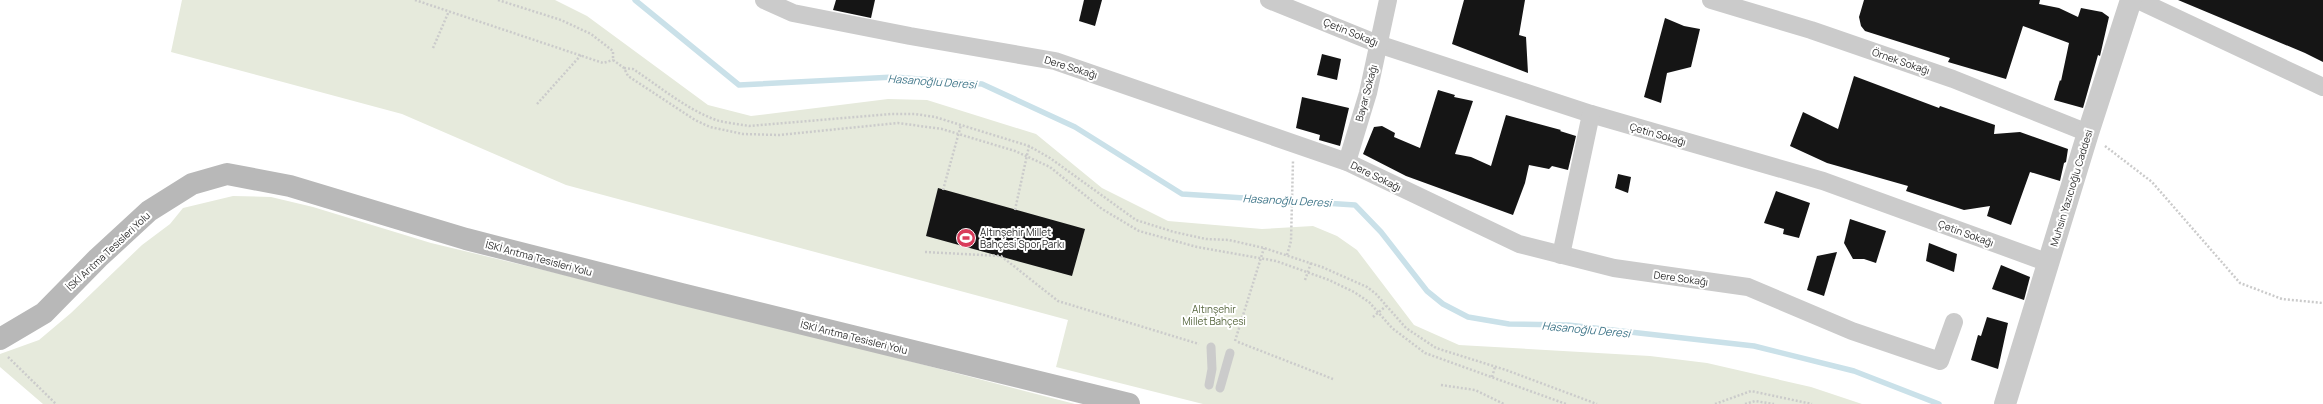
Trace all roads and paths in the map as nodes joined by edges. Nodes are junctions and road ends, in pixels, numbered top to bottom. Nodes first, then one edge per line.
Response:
1 (415, 0) edge
2 (498, 0) edge
3 (764, 0) edge
4 (1269, 0) edge
5 (1388, 0) edge
6 (1711, 0) edge
7 (2131, 0) edge
8 (2138, 0) edge
9 (449, 11) junction
10 (1378, 44) junction
11 (433, 48) dead end
12 (581, 55) junction
13 (613, 60) junction
14 (624, 68) junction
15 (2323, 87) edge
16 (537, 104) dead end
17 (1592, 114) junction
18 (961, 125) junction
19 (2088, 133) junction
20 (959, 134) junction
21 (1029, 146) junction
22 (1027, 155) junction
23 (1347, 162) junction
24 (1292, 168) dead end
25 (943, 190) dead end
26 (1015, 210) dead end
27 (1264, 248) junction
28 (925, 252) dead end
29 (1287, 255) junction
30 (1561, 255) junction
31 (1262, 258) junction
32 (2049, 263) junction
33 (1311, 264) junction
34 (1309, 272) junction
35 (1305, 280) dead end
36 (2323, 303) edge
37 (1386, 306) junction
38 (1378, 312) junction
39 (1373, 317) dead end
40 (1954, 322) dead end
41 (1234, 341) junction
42 (3, 347) edge
43 (1211, 347) joint
44 (1230, 353) joint
45 (1495, 367) junction
46 (1492, 377) junction
47 (1333, 380) dead end
48 (1209, 385) dead end
49 (1441, 385) dead end
50 (1220, 388) dead end
51 (56, 404) edge
52 (1129, 404) edge
53 (1504, 404) edge
54 (1566, 404) edge
55 (1597, 404) edge
56 (1715, 404) edge
57 (1745, 404) edge
58 (1774, 404) edge
59 (1812, 404) edge
60 (2005, 404) edge

1 - 9 path
2 - 13 path
3 - 23 street, Dere Sokağı
4 - 10 street, Çetin Sokağı
5 - 10 street, Bayar Sokağı
6 - 19 street, Örnek Sokağı
7 - 19 street, Muhsin Yazıcıoğlu Caddesi
8 - 15 street
9 - 11 path
9 - 12 path
10 - 17 street, Çetin Sokağı
10 - 23 street, Bayar Sokağı
12 - 13 path
12 - 16 path
13 - 14 path
14 - 18 path
14 - 20 path
17 - 30 street
17 - 32 street, Çetin Sokağı
18 - 20 path
18 - 21 path
19 - 32 street, Muhsin Yazıcıoğlu Caddesi
19 - 36 path
20 - 22 path
20 - 25 path
21 - 22 path
21 - 27 path
22 - 26 path
22 - 31 path
23 - 30 street, Dere Sokağı
24 - 29 path
27 - 29 path
27 - 31 path
28 - 43 path
29 - 33 path
30 - 40 street, Dere Sokağı
31 - 34 path
31 - 41 path
32 - 60 street, Muhsin Yazıcıoğlu Caddesi
33 - 34 path
33 - 37 path
34 - 35 path
34 - 38 path
37 - 38 path
37 - 45 path
38 - 39 path
38 - 46 path
41 - 44 path
41 - 47 path
42 - 51 path
42 - 52 main road, İSKİ Arıtma Tesisleri Yolu
43 - 48 lane
44 - 50 lane
45 - 46 path
45 - 55 path
46 - 54 path
49 - 53 path
56 - 59 path
57 - 58 path

